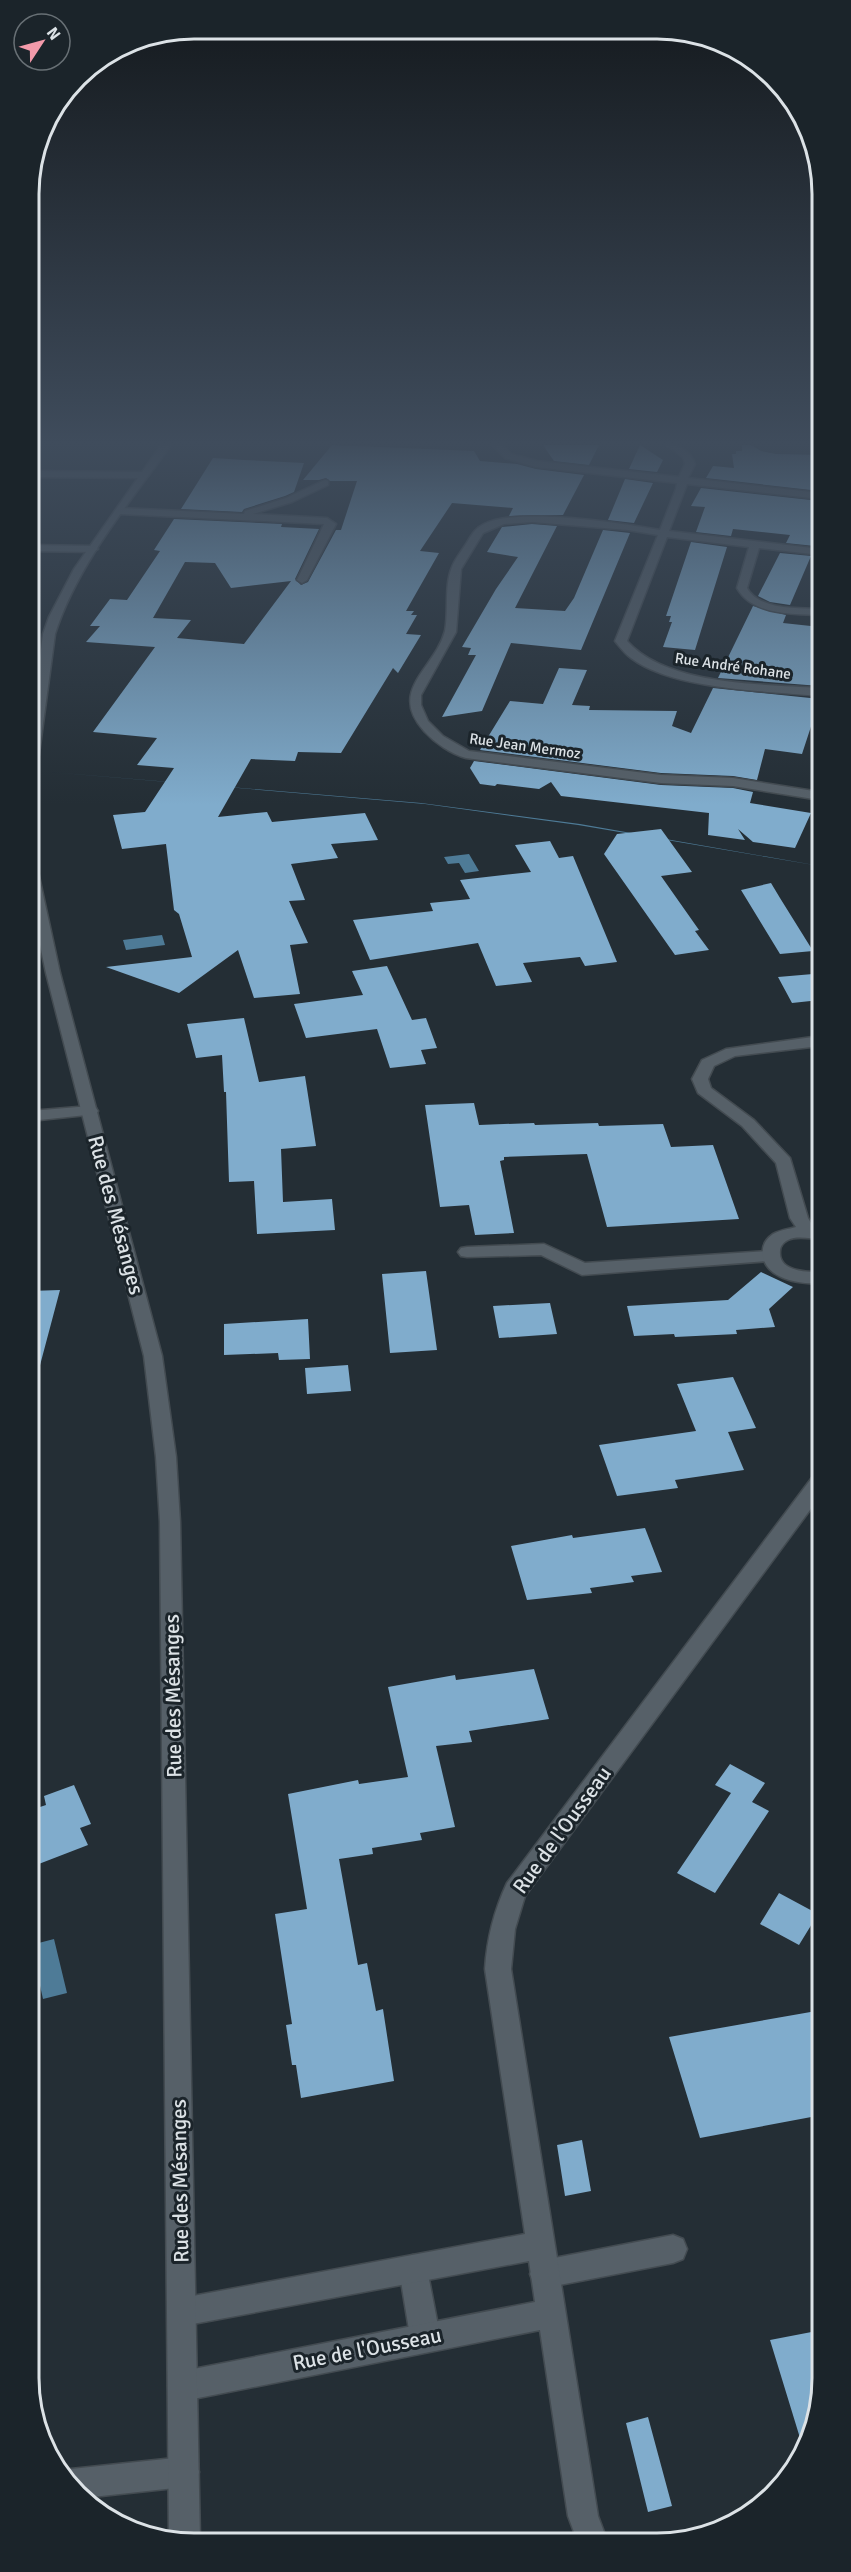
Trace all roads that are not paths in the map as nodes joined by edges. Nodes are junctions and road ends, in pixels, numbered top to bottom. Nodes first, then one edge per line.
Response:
1 (83, 565) edge
2 (310, 565) edge
3 (458, 565) edge
4 (652, 565) edge
5 (749, 565) edge
6 (302, 580) dead end
7 (812, 611) edge
8 (812, 691) edge
9 (39, 709) edge
10 (812, 795) edge
11 (39, 908) edge
12 (812, 1042) edge
13 (90, 1111) junction
14 (39, 1115) edge
15 (812, 1231) edge
16 (812, 1233) edge
17 (467, 1252) dead end
18 (769, 1256) junction
19 (812, 1278) edge
20 (812, 1492) edge
21 (540, 2245) junction
22 (673, 2249) dead end
23 (413, 2269) junction
24 (544, 2274) junction
25 (182, 2312) junction
26 (551, 2313) junction
27 (425, 2336) junction
28 (183, 2386) junction
29 (184, 2472) junction
30 (80, 2483) edge
31 (185, 2533) edge
32 (589, 2533) edge

1 - 9 street
2 - 6 street
3 - 10 street, Rue Jean Mermoz
4 - 8 street, Rue André Rohane
5 - 7 street
11 - 13 street, Rue des Mésanges
12 - 15 street
13 - 14 street
13 - 25 street, Rue des Mésanges
16 - 18 street
17 - 18 street
18 - 19 street
20 - 21 street, Rue de l'Ousseau
21 - 23 street
21 - 24 street, Rue de l'Ousseau
22 - 24 street
23 - 25 street
23 - 27 street
24 - 26 street, Rue de l'Ousseau
25 - 28 street, Rue des Mésanges
26 - 27 street, Rue de l'Ousseau
26 - 32 street, Rue de l'Ousseau
27 - 28 street, Rue de l'Ousseau
28 - 29 street, Rue des Mésanges
29 - 30 street
29 - 31 street, Rue des Mésanges

